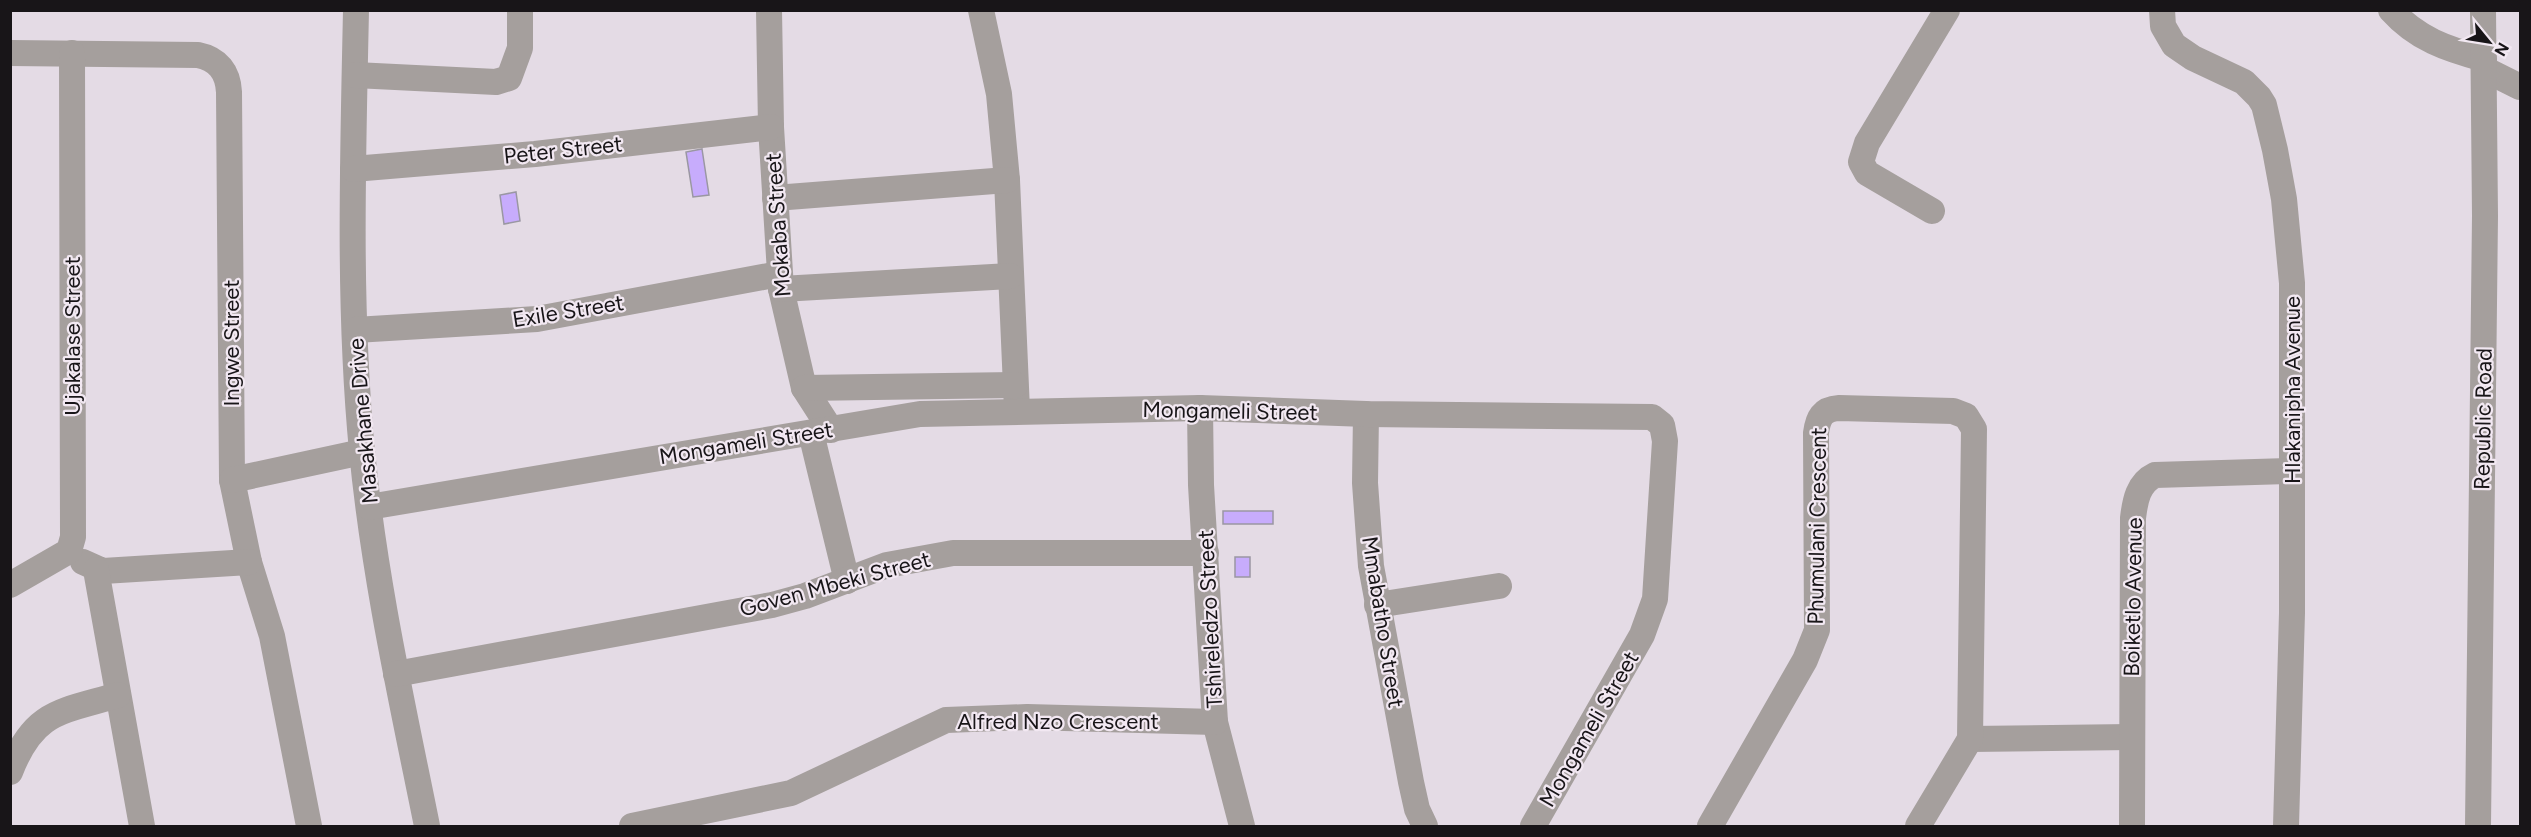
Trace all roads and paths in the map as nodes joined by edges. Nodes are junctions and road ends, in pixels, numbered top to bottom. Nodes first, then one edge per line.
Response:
1 (356, 10) edge
2 (520, 10) edge
3 (769, 10) edge
4 (981, 10) edge
5 (1947, 10) edge
6 (2162, 10) edge
7 (2391, 10) edge
8 (2483, 10) edge
9 (10, 53) edge
10 (72, 53) junction
11 (2484, 64) junction
12 (355, 75) junction
13 (2520, 87) edge
14 (771, 127) junction
15 (353, 169) junction
16 (1006, 180) junction
17 (775, 198) junction
18 (1932, 211) dead end
19 (1010, 276) junction
20 (780, 281) junction
21 (355, 330) junction
22 (804, 388) junction
23 (1016, 398) junction
24 (1200, 408) junction
25 (1366, 414) junction
26 (821, 431) junction
27 (362, 452) junction
28 (2290, 471) junction
29 (232, 480) junction
30 (369, 507) junction
31 (69, 551) junction
32 (1206, 553) junction
33 (249, 562) junction
34 (96, 570) junction
35 (847, 580) junction
36 (10, 585) edge
37 (1499, 586) dead end
38 (1377, 605) junction
39 (396, 674) junction
40 (118, 695) junction
41 (1215, 722) junction
42 (2131, 737) junction
43 (1970, 739) junction
44 (10, 772) edge
45 (142, 826) edge
46 (309, 826) edge
47 (427, 826) edge
48 (632, 826) edge
49 (1242, 826) edge
50 (1425, 826) edge
51 (1533, 826) edge
52 (1710, 826) edge
53 (1918, 826) edge
54 (2132, 826) edge
55 (2286, 826) edge
56 (2478, 826) edge

1 - 12 street, Masakhane Drive
2 - 12 street
3 - 14 street, Mokaba Street
4 - 16 street
5 - 18 street
6 - 28 street, Hlakanipha Avenue
7 - 11 street
8 - 11 street, Republic Road
9 - 10 street, Ingwe Street
10 - 29 street, Ingwe Street
10 - 31 street, Ujakalase Street
11 - 13 street
11 - 56 street, Republic Road
12 - 15 street, Masakhane Drive
14 - 15 street, Peter Street
14 - 17 street, Mokaba Street
15 - 21 street, Masakhane Drive
16 - 17 street
16 - 19 street
17 - 20 street, Mokaba Street
19 - 20 street, Exile Street
19 - 23 street
20 - 21 street, Exile Street
20 - 22 street, Mokaba Street
21 - 27 street, Masakhane Drive
22 - 23 street
22 - 26 street, Mokaba Street
23 - 24 street, Mongameli Street
23 - 26 street, Mongameli Street
24 - 25 street, Mongameli Street
24 - 32 street, Tshireledzo Street
25 - 38 street, Mmabatho Street
25 - 51 street, Mongameli Street
26 - 30 street, Mongameli Street
26 - 35 street, Mokaba Street
27 - 29 street
27 - 30 street, Masakhane Drive
28 - 42 street, Boiketlo Avenue
28 - 55 street, Hlakanipha Avenue
29 - 33 street, Ingwe Street
30 - 39 street, Masakhane Drive
31 - 34 street
31 - 36 street
32 - 35 street, Goven Mbeki Street
32 - 41 street, Tshireledzo Street
33 - 34 street
33 - 46 street, Ingwe Street
34 - 40 street
35 - 39 street, Goven Mbeki Street
37 - 38 street
38 - 50 street, Mmabatho Street
39 - 47 street, Masakhane Drive
40 - 44 street
40 - 45 street
41 - 48 street, Alfred Nzo Crescent
41 - 49 street, Tshireledzo Street
42 - 43 street
42 - 54 street, Boiketlo Avenue
43 - 52 street, Phumulani Crescent
43 - 53 street, Phumulani Crescent

